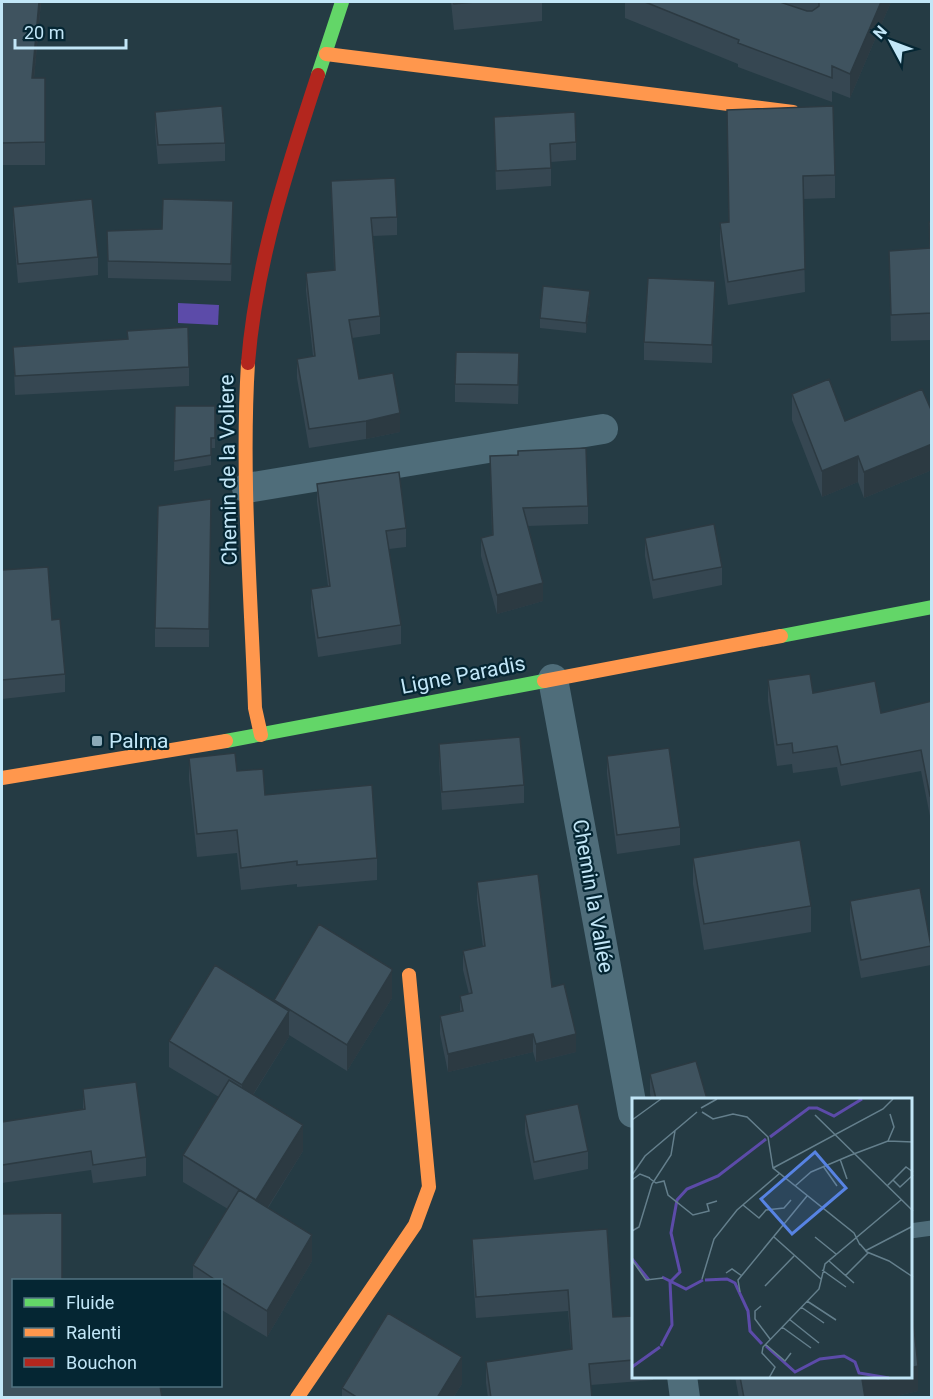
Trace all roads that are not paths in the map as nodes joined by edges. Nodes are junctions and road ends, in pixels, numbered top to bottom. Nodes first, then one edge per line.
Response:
1 (342, 2) edge
2 (326, 54) junction
3 (793, 112) edge
4 (603, 429) dead end
5 (247, 488) junction
6 (932, 607) edge
7 (553, 679) junction
8 (261, 735) junction
9 (2, 778) edge
10 (409, 975) dead end
11 (632, 1108) edge
12 (932, 1228) edge
13 (912, 1230) edge
14 (681, 1378) edge
15 (297, 1398) edge
16 (685, 1398) edge

1 - 2 street, Chemin de la Voliere
2 - 3 street
2 - 5 street, Chemin de la Voliere
4 - 5 street
5 - 8 street, Chemin de la Voliere
6 - 7 street, Ligne Paradis
7 - 8 street, Ligne Paradis
7 - 11 street, Chemin la Vallée
8 - 9 street, Ligne Paradis
10 - 15 street
12 - 13 lane
14 - 16 street

